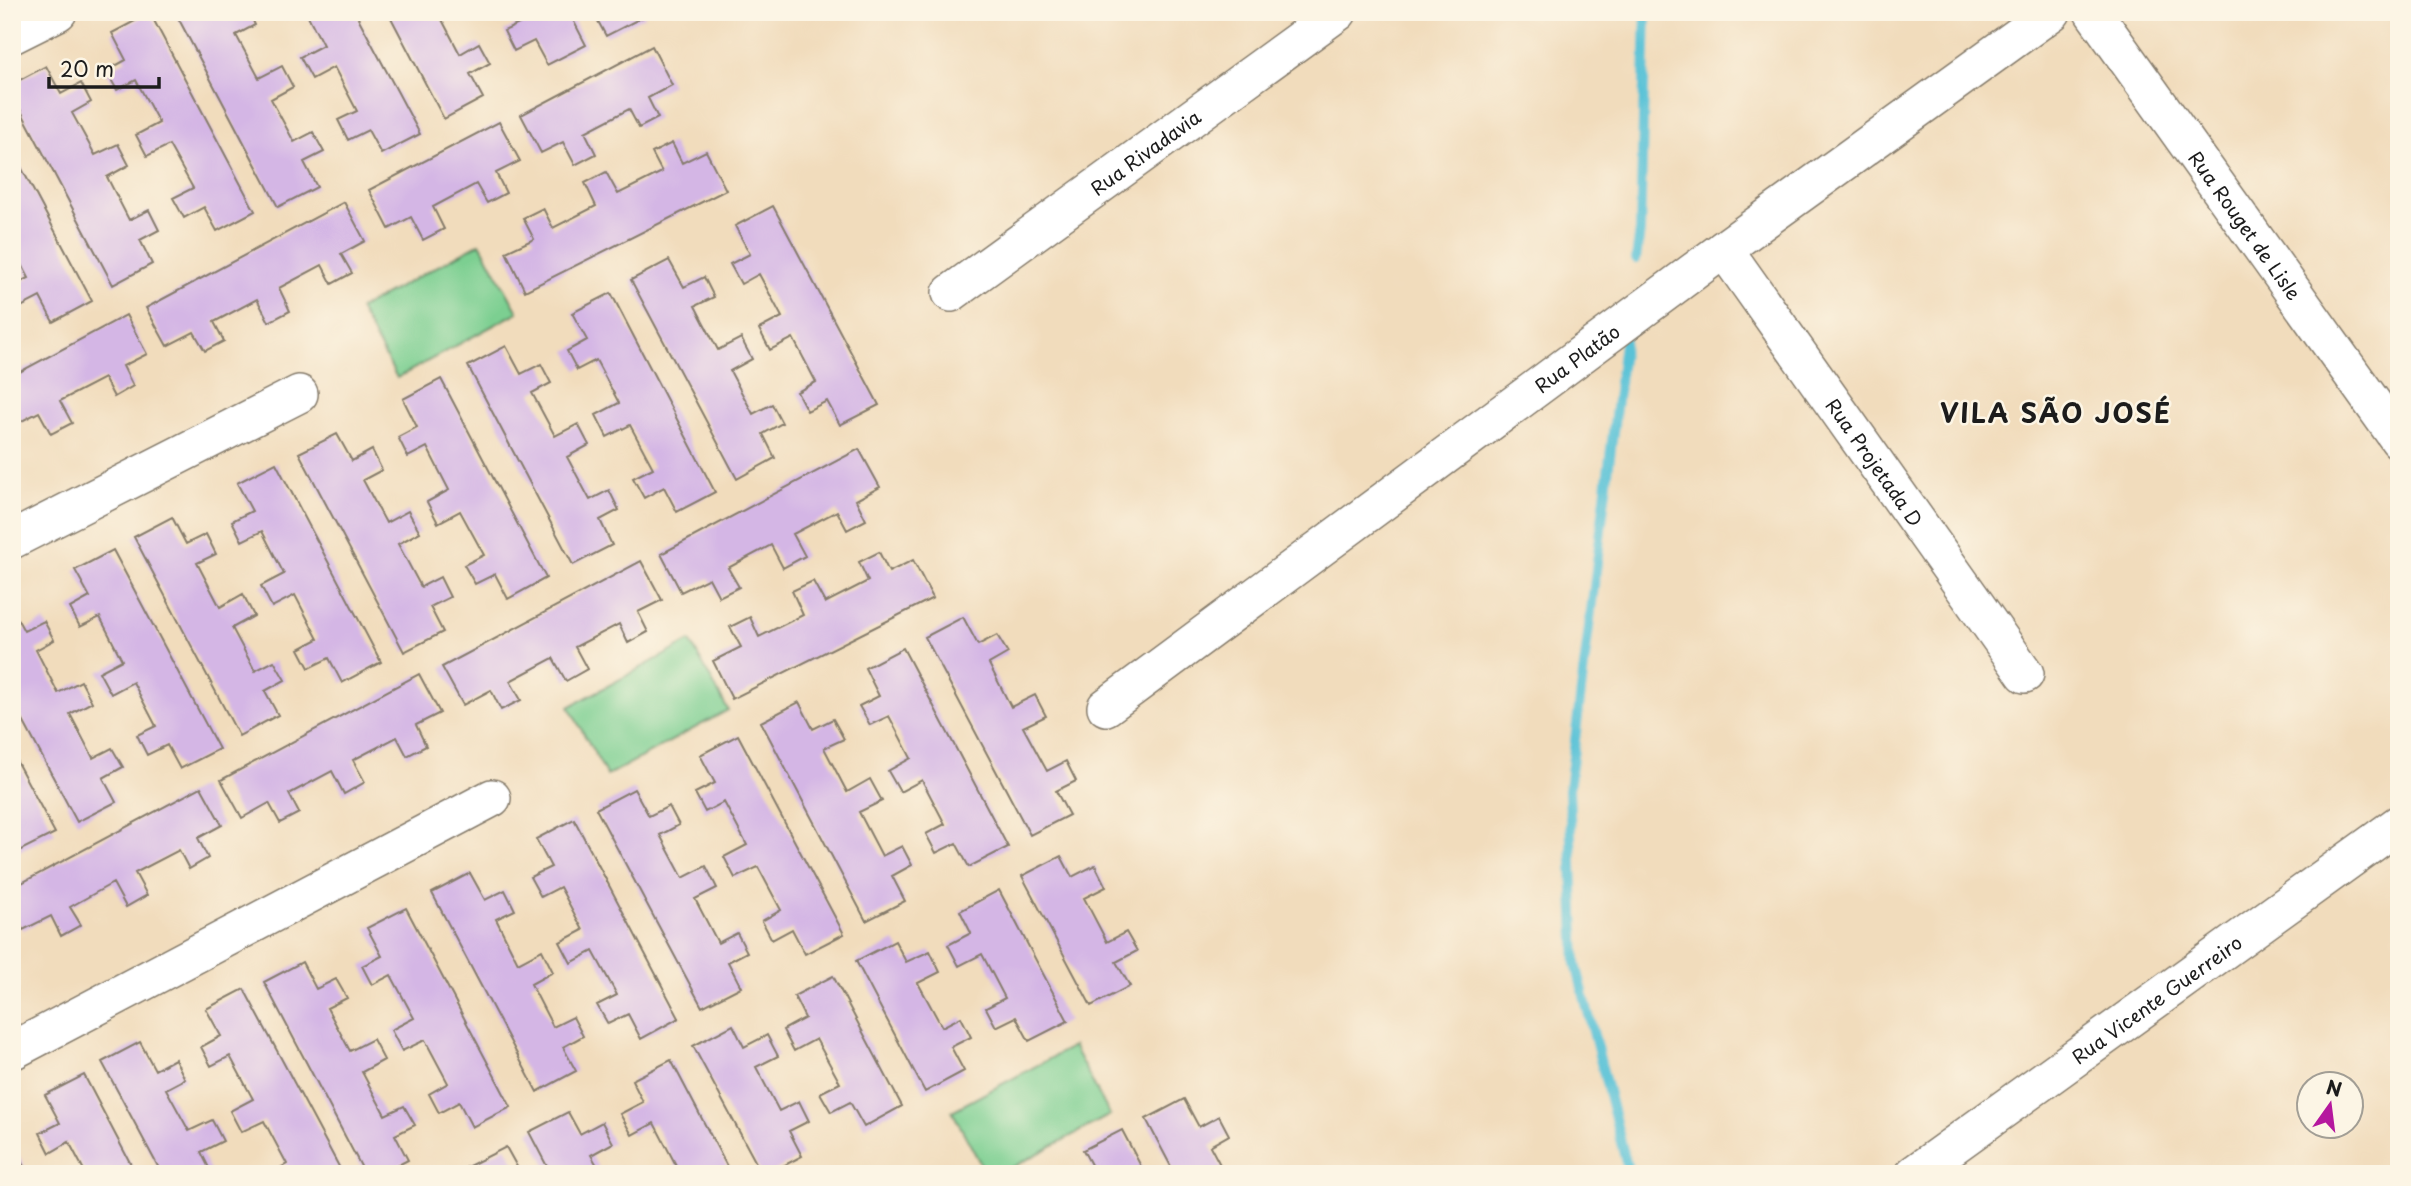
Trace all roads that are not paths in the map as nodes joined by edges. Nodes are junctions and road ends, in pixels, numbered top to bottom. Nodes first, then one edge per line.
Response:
1 (58, 12) edge
2 (1338, 12) edge
3 (2052, 12) edge
4 (2093, 12) edge
5 (12, 35) edge
6 (1724, 249) junction
7 (951, 293) dead end
8 (299, 394) dead end
9 (2399, 440) edge
10 (12, 540) edge
11 (2025, 674) dead end
12 (1106, 707) dead end
13 (492, 798) dead end
14 (2399, 824) edge
15 (12, 1051) edge
16 (1914, 1174) edge

1 - 5 street
2 - 7 street, Rua Rivadavia
3 - 6 street, Rua Platão
4 - 9 street, Rua Rouget de Lisle
6 - 11 street, Rua Projetada D
6 - 12 street, Rua Platão
8 - 10 street
13 - 15 street
14 - 16 street, Rua Vicente Guerreiro

